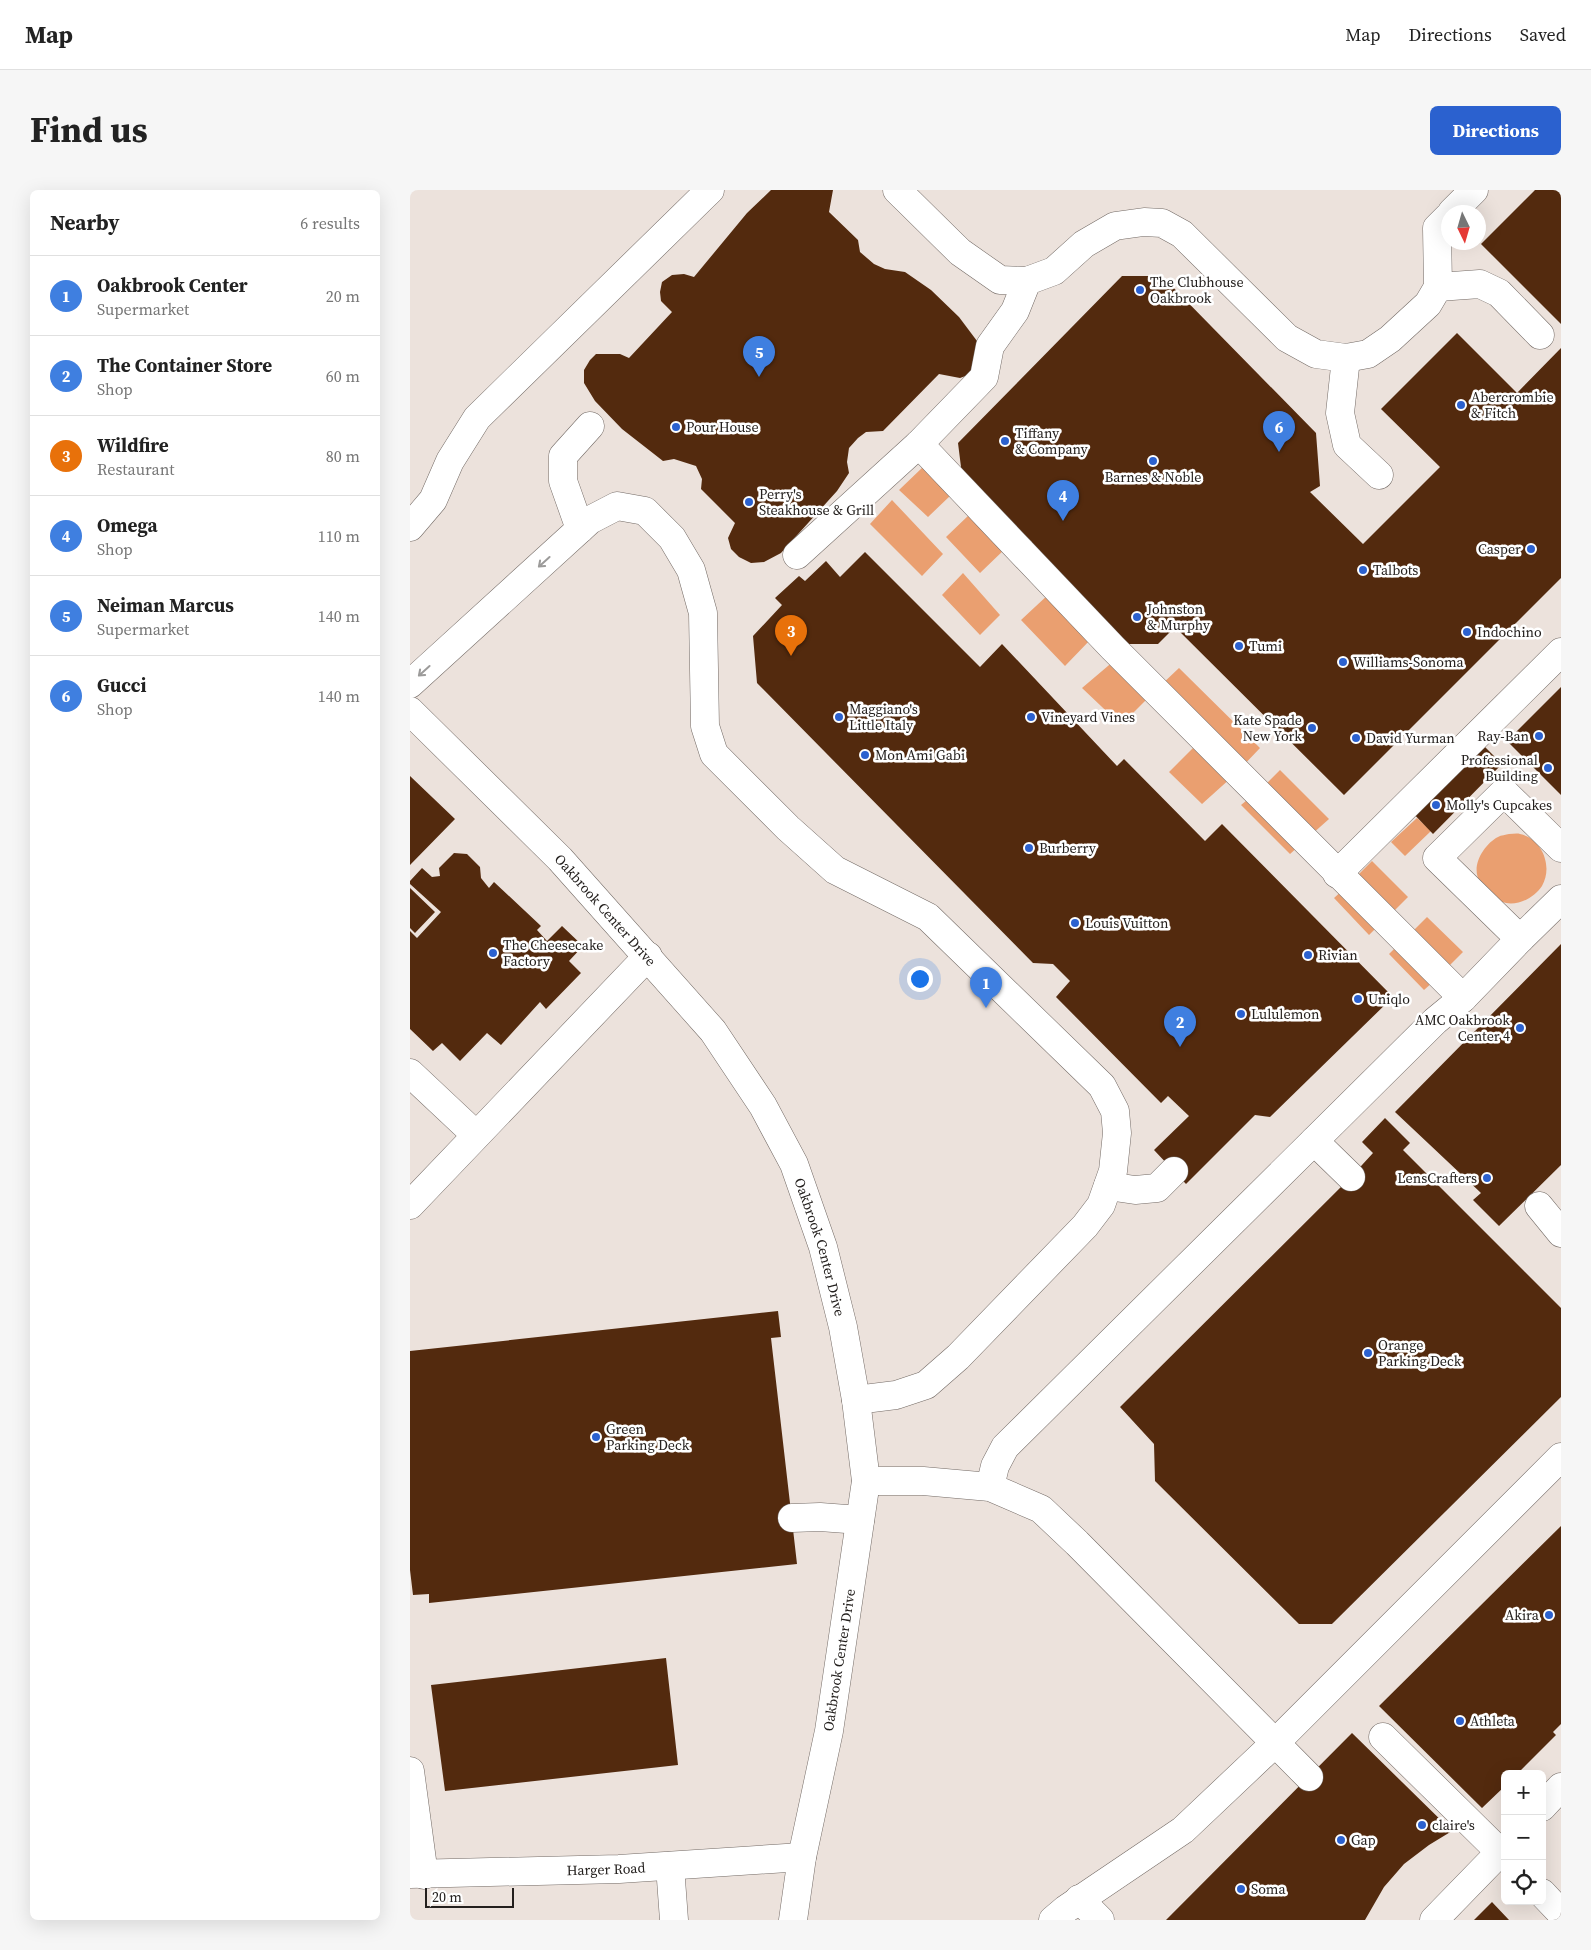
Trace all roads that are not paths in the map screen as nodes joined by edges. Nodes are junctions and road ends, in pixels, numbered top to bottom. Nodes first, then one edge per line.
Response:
1 (710, 190) edge
2 (897, 190) edge
3 (1474, 190) edge
4 (1459, 205) edge
5 (1441, 224) edge
6 (1027, 281) junction
7 (1438, 286) junction
8 (1540, 335) dead end
9 (1346, 358) junction
10 (590, 426) dead end
11 (919, 444) junction
12 (1379, 475) dead end
13 (410, 527) edge
14 (580, 529) junction
15 (797, 555) dead end
16 (1561, 652) edge
17 (410, 684) edge
18 (410, 711) edge
19 (1561, 848) edge
20 (1337, 874) junction
21 (1561, 899) edge
22 (1520, 938) junction
23 (648, 956) junction
24 (1462, 998) junction
25 (410, 1074) edge
26 (476, 1136) junction
27 (1314, 1141) junction
28 (1174, 1171) dead end
29 (1351, 1178) dead end
30 (1108, 1186) junction
31 (410, 1205) edge
32 (1539, 1206) dead end
33 (1561, 1233) edge
34 (856, 1400) junction
35 (1561, 1456) edge
36 (866, 1481) junction
37 (990, 1487) junction
38 (792, 1518) dead end
39 (860, 1520) junction
40 (1383, 1736) dead end
41 (1275, 1743) junction
42 (410, 1771) edge
43 (1309, 1777) dead end
44 (1561, 1787) edge
45 (1546, 1803) edge
46 (1501, 1851) edge
47 (1501, 1853) edge
48 (802, 1857) junction
49 (670, 1866) junction
50 (417, 1874) edge
51 (1546, 1897) edge
52 (1079, 1899) junction
53 (1561, 1913) edge
54 (674, 1920) edge
55 (793, 1920) edge
56 (1053, 1920) edge
57 (1100, 1920) edge
58 (1434, 1920) edge

1 - 13 street
2 - 6 street
3 - 4 street
5 - 7 street
6 - 9 street
6 - 11 street
7 - 8 street
7 - 9 street
9 - 12 street
10 - 14 street
11 - 15 street
11 - 20 street
14 -> 17 street
14 - 30 street
16 - 20 street
18 - 23 street, Oakbrook Center Drive
19 - 22 street
20 - 24 street
21 - 22 street
22 - 24 street
23 - 26 street
23 - 34 street, Oakbrook Center Drive
24 - 27 street
25 - 26 street
26 - 31 street
27 - 29 street
27 - 37 street
28 - 30 street
30 - 34 street
32 - 33 street
34 - 36 street, Oakbrook Center Drive
35 - 41 street
36 - 37 street
36 - 39 street, Oakbrook Center Drive
37 - 41 street
38 - 39 street
39 - 48 street, Oakbrook Center Drive
40 - 47 street
41 - 43 street
41 - 52 street
42 - 50 street
44 - 45 street
46 - 58 street
48 - 49 street, Harger Road
48 - 55 street, Oakbrook Center Drive
49 - 50 street, Harger Road
49 - 54 street
51 - 53 street
52 - 56 street
52 - 57 street

